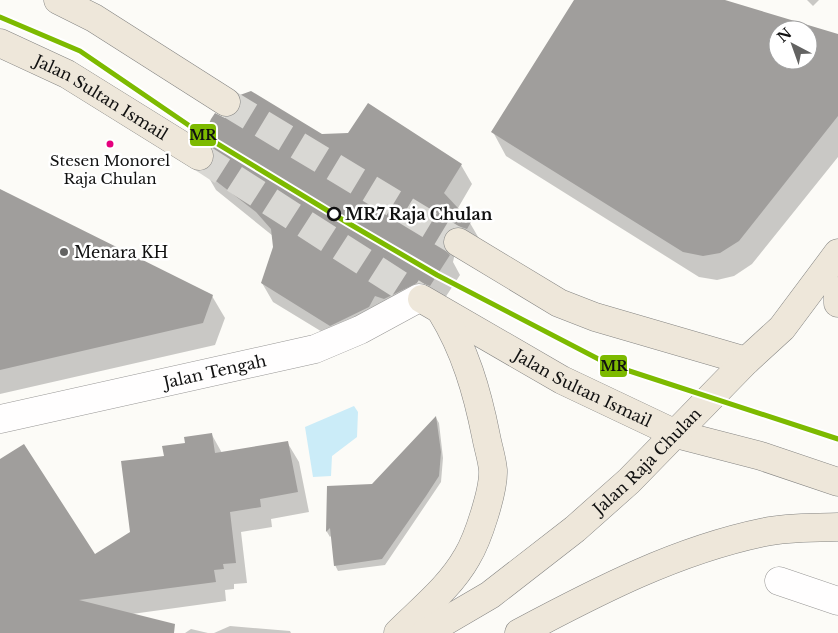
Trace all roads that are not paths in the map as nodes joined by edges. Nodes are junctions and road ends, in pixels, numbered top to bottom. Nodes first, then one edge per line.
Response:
1 (58, 0) edge
2 (0, 43) edge
3 (226, 102) tunnel mouth
4 (198, 156) tunnel mouth
5 (458, 242) tunnel mouth
6 (838, 253) edge
7 (838, 291) edge
8 (427, 302) junction
9 (838, 303) edge
10 (746, 361) junction
11 (0, 419) edge
12 (676, 434) junction
13 (838, 482) edge
14 (838, 527) edge
15 (779, 581) dead end
16 (838, 601) edge
17 (398, 633) edge
18 (425, 633) edge
19 (519, 633) edge

1 - 3 main road
2 - 4 main road, Jalan Sultan Ismail
5 - 10 main road
6 - 10 main road, Jalan Raja Chulan
7 - 9 main road
8 - 11 street, Jalan Tengah
8 - 12 main road, Jalan Sultan Ismail
8 - 17 main road
10 - 12 main road, Jalan Raja Chulan
12 - 13 main road, Jalan Sultan Ismail
12 - 18 main road, Jalan Raja Chulan
14 - 19 main road
15 - 16 street

